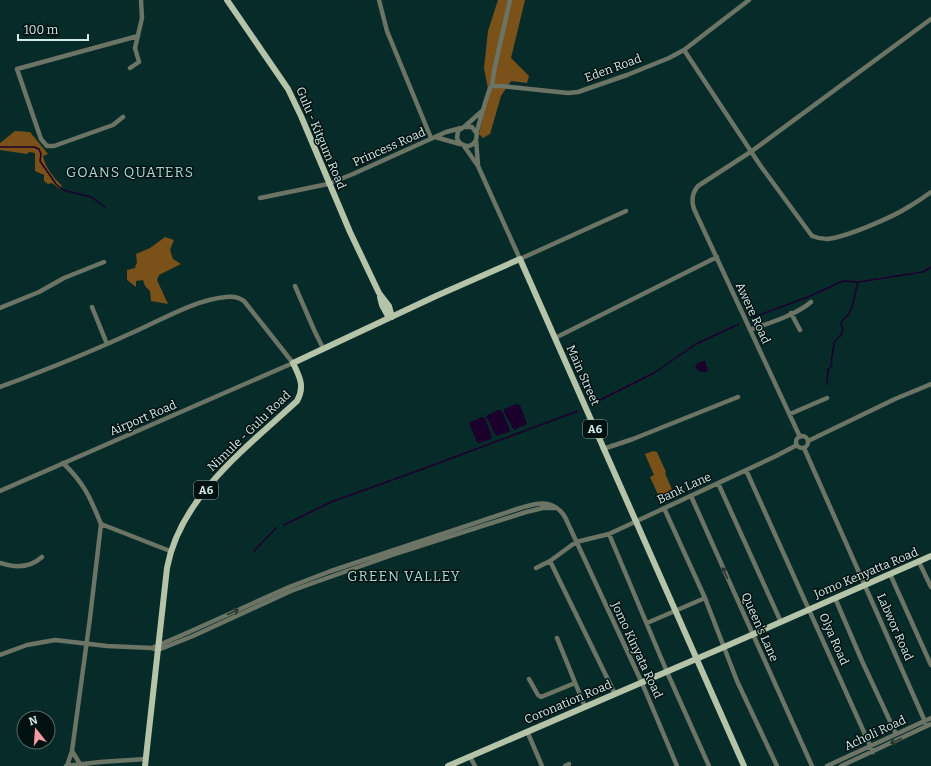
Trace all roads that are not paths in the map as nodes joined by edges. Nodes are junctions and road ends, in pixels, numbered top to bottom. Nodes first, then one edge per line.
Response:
1 (141, 0) edge
2 (227, 0) edge
3 (379, 0) edge
4 (510, 0) edge
5 (748, 0) edge
6 (931, 19) edge
7 (138, 36) junction
8 (684, 50) junction
9 (130, 68) dead end
10 (492, 86) junction
11 (482, 112) junction
12 (123, 117) dead end
13 (462, 127) junction
14 (476, 136) junction
15 (433, 138) junction
16 (462, 145) junction
17 (752, 151) junction
18 (478, 166) junction
19 (328, 184) junction
20 (931, 192) edge
21 (260, 198) dead end
22 (626, 211) dead end
23 (716, 257) junction
24 (520, 259) junction
25 (104, 262) dead end
26 (295, 286) dead end
27 (811, 302) dead end
28 (385, 306) junction
29 (92, 307) dead end
30 (0, 308) edge
31 (401, 313) junction
32 (791, 313) junction
33 (390, 318) junction
34 (379, 323) junction
35 (750, 330) junction
36 (800, 330) dead end
37 (554, 338) junction
38 (107, 344) junction
39 (323, 348) junction
40 (293, 363) junction
41 (931, 384) edge
42 (0, 387) edge
43 (738, 397) dead end
44 (827, 398) dead end
45 (790, 414) junction
46 (800, 437) junction
47 (808, 441) junction
48 (797, 445) junction
49 (804, 448) junction
50 (603, 449) junction
51 (63, 463) junction
52 (746, 470) junction
53 (718, 483) junction
54 (0, 491) edge
55 (691, 496) junction
56 (664, 508) junction
57 (636, 521) junction
58 (102, 524) junction
59 (609, 534) junction
60 (576, 542) junction
61 (170, 551) junction
62 (931, 556) edge
63 (42, 557) dead end
64 (550, 561) junction
65 (919, 562) junction
66 (0, 563) edge
67 (536, 568) dead end
68 (890, 574) junction
69 (866, 585) junction
70 (931, 588) edge
71 (705, 598) junction
72 (835, 598) junction
73 (810, 609) junction
74 (676, 610) junction
75 (781, 622) junction
76 (647, 623) junction
77 (752, 634) junction
78 (557, 638) dead end
79 (86, 644) junction
80 (156, 647) junction
81 (724, 647) junction
82 (0, 655) edge
83 (697, 659) junction
84 (931, 665) edge
85 (667, 672) junction
86 (529, 679) dead end
87 (642, 682) junction
88 (576, 683) junction
89 (615, 694) junction
90 (585, 707) junction
91 (931, 718) edge
92 (925, 720) junction
93 (929, 725) edge
94 (527, 731) junction
95 (896, 734) junction
96 (870, 746) junction
97 (72, 751) junction
98 (873, 752) junction
99 (470, 756) junction
100 (146, 763) edge
101 (80, 764) junction
102 (67, 766) edge
103 (448, 766) edge
104 (474, 766) edge
105 (542, 766) edge
106 (677, 766) edge
107 (709, 766) edge
108 (744, 766) edge
109 (777, 766) edge
110 (812, 766) edge
111 (827, 766) edge
112 (841, 766) edge

1 - 7 street
2 - 19 main road, Gulu - Kitgum Road
3 - 15 street
4 - 10 street
5 - 8 street, Eden Road
6 - 17 street
7 - 9 street
7 - 12 street
8 - 10 street, Eden Road
8 - 17 street
10 - 11 street
11 - 13 street
11 - 14 street
13 - 14 street
13 - 15 street, Princess Road
13 - 16 street
14 - 16 street
14 - 18 street
15 - 16 street
15 - 19 street, Princess Road
16 - 18 street
17 - 20 street
17 - 23 street, Awere Road
18 - 24 street, Main Street
19 - 21 street, Princess Road
19 - 28 main road, Gulu - Kitgum Road
22 - 24 street
23 - 35 street, Awere Road
23 - 37 street
24 - 31 main road
24 - 37 main road, Main Street / A6
25 - 30 street
26 - 39 street
27 - 32 street
28 - 31 main road
28 - 33 main road, Gulu - Kitgum Road
28 - 34 main road
29 - 38 street
31 - 33 main road
32 - 35 street
32 - 36 street
33 - 34 main road
34 - 39 main road
35 - 45 street, Awere Road
37 - 50 main road, Main Street / A6
38 - 40 street
38 - 42 street
39 - 40 main road
40 - 51 street, Airport Road
40 - 61 main road, Nimule - Gulu Road / A6
41 - 47 street
43 - 50 street
44 - 45 street
45 - 46 street, Awere Road
46 - 47 street
46 - 48 street
47 - 49 street
48 - 49 street
48 - 52 street, Bank Lane
49 - 69 street, Labwor Road
50 - 57 main road, Main Street / A6
51 - 54 street, Airport Road
51 - 58 street
52 - 53 street, Bank Lane
52 - 73 street, Olya Road
53 - 55 street, Bank Lane
53 - 75 street
55 - 56 street, Bank Lane
77 -> 55 street, Queen's Lane
56 - 57 street, Bank Lane
56 - 71 street
57 - 59 street, Bank Lane
57 - 74 main road, Main Street / A6
58 - 61 street
58 - 79 street
59 - 60 street, Bank Lane
59 - 76 street
60 - 64 street
60 - 80 street, Jomo Kinyata Road
60 - 87 street, Jomo Kinyata Road
61 - 80 main road, Nimule - Gulu Road / A6
62 - 65 main road, Jomo Kenyatta Road
63 - 66 street
64 - 67 street
64 - 89 street
65 - 68 main road, Jomo Kenyatta Road
65 - 70 street
68 - 69 main road, Jomo Kenyatta Road
68 - 84 street
69 - 72 main road, Jomo Kenyatta Road
69 - 92 street, Labwor Road
71 - 74 street
71 - 81 street
72 - 73 main road, Jomo Kenyatta Road
72 - 95 street
73 - 75 main road, Jomo Kenyatta Road
73 - 96 street, Olya Road
74 - 76 street
74 - 83 main road, Main Street / A6
75 - 77 main road, Jomo Kenyatta Road
76 - 85 street
77 - 81 main road, Coronation Road
77 - 110 street, Queen's Lane
78 - 88 street
79 - 80 street
79 - 82 street
79 - 97 street
80 - 100 main road, Nimule - Gulu Road / A6
81 - 83 main road, Coronation Road
81 - 109 street
83 - 85 main road, Coronation Road
83 - 108 main road, A6
85 - 87 main road, Coronation Road
85 - 107 street
86 - 88 street
87 - 89 main road, Coronation Road
87 - 106 street, Jomo Kinyata Road
88 - 90 street
89 - 90 main road, Coronation Road
90 - 94 main road, Coronation Road
91 - 92 street, Acholi Road
92 - 93 street, Labwor Road
92 - 95 street, Acholi Road
93 -> 98 street, Acholi Road
94 - 99 main road, Coronation Road
94 - 105 street
95 - 96 street, Acholi Road
96 - 98 street, Olya Road
96 - 111 street, Acholi Road
97 - 101 street
97 - 102 street
98 - 112 street, Acholi Road
99 - 103 main road, Coronation Road
99 - 104 street
100 - 101 street
101 - 102 street

